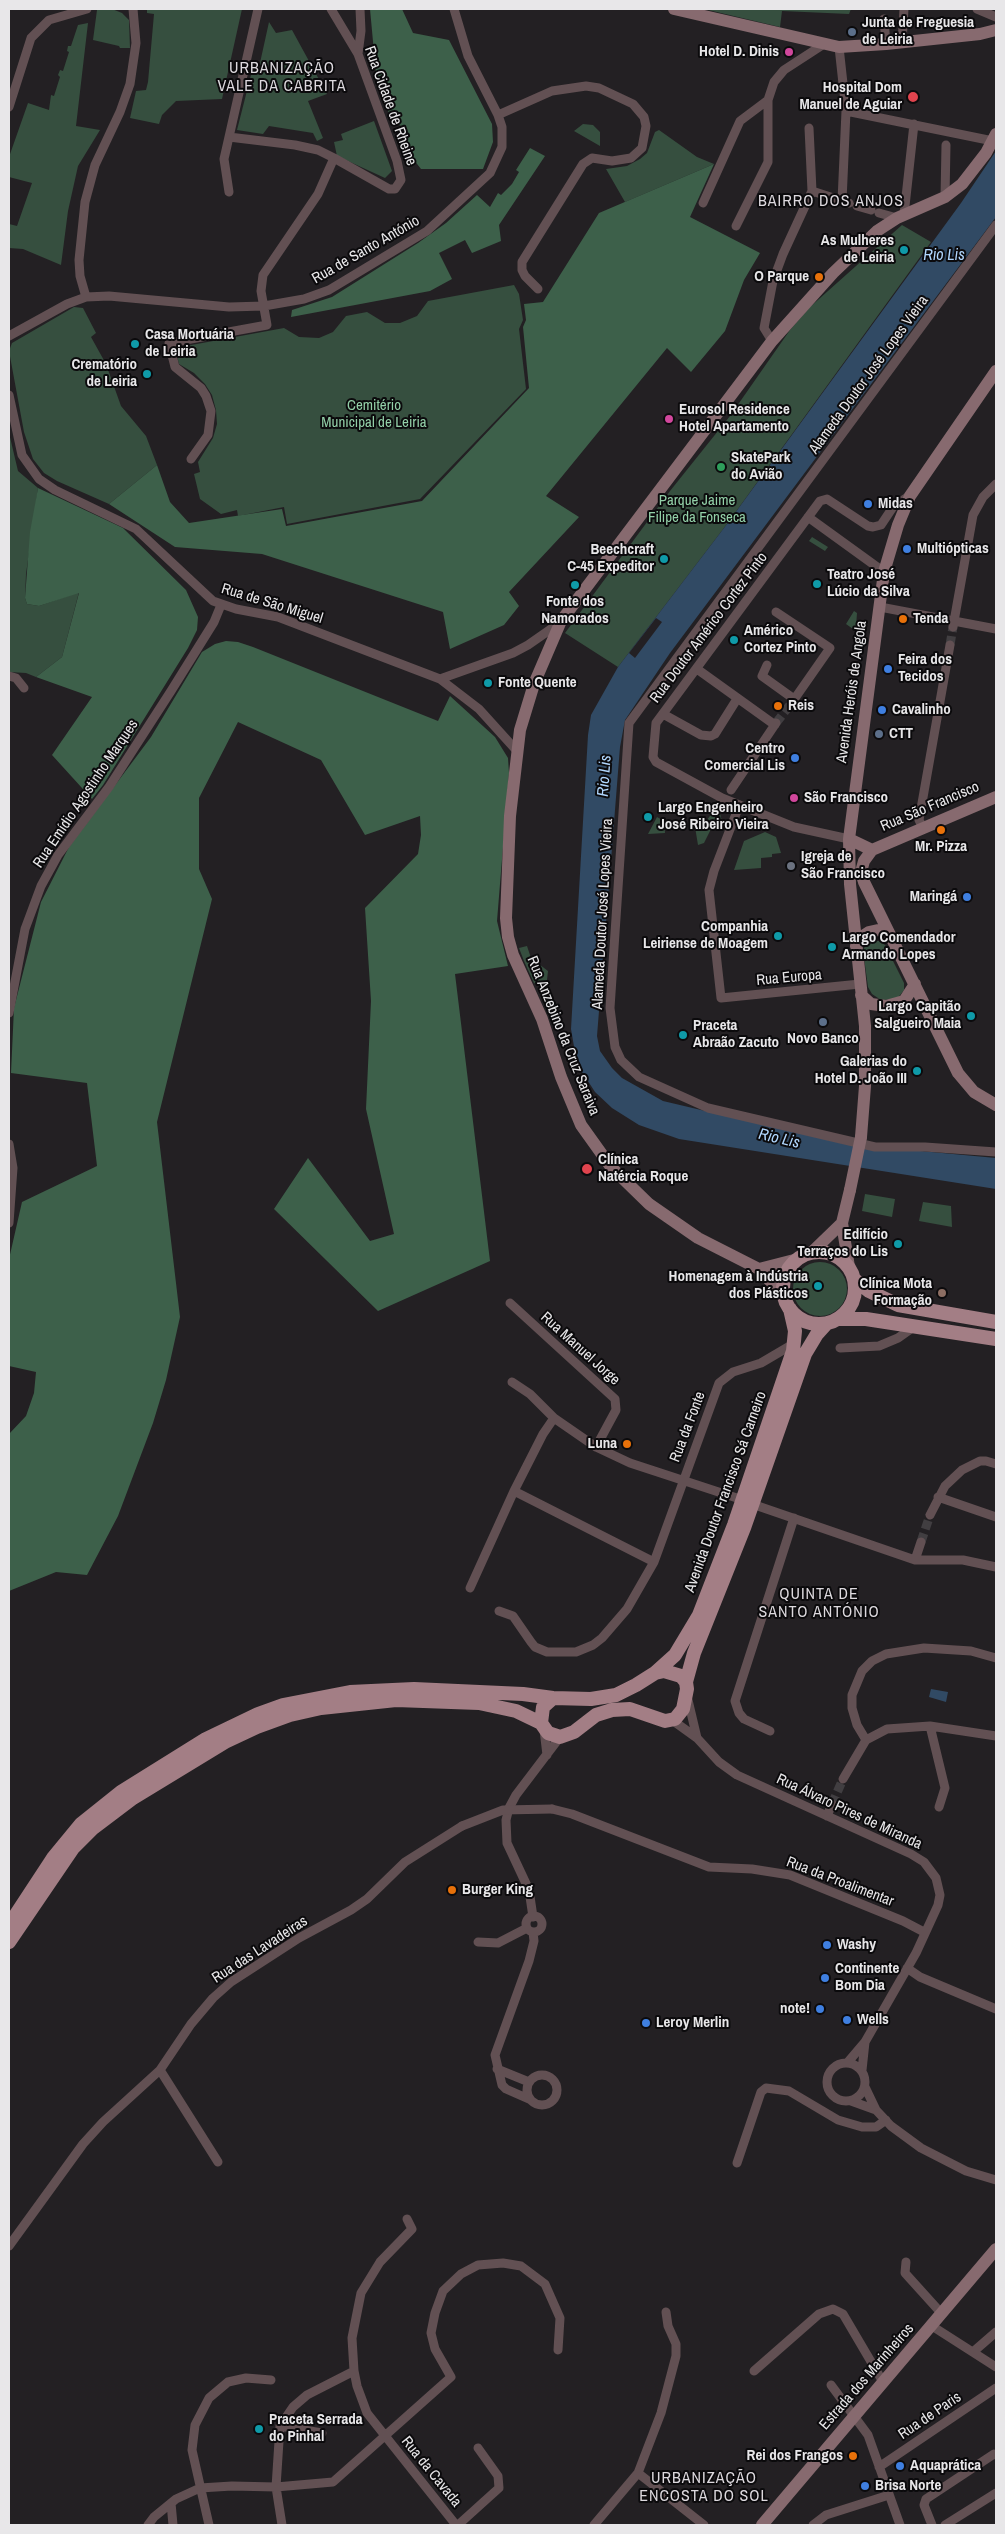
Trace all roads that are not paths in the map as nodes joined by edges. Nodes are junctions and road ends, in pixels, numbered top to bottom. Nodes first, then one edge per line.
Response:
1 (87, 9) edge
2 (133, 9) edge
3 (258, 9) edge
4 (331, 9) edge
5 (360, 9) edge
6 (454, 9) edge
7 (674, 9) edge
8 (904, 9) edge
9 (976, 9) edge
10 (996, 17) edge
11 (884, 19) dead end
12 (996, 30) edge
13 (980, 34) junction
14 (996, 39) edge
15 (902, 43) junction
16 (824, 44) junction
17 (886, 44) junction
18 (839, 47) junction
19 (358, 54) junction
20 (768, 100) junction
21 (9, 107) edge
22 (846, 111) junction
23 (498, 115) junction
24 (914, 124) junction
25 (808, 128) dead end
26 (229, 137) junction
27 (995, 137) edge
28 (946, 146) dead end
29 (334, 158) junction
30 (812, 191) junction
31 (229, 192) dead end
32 (945, 197) junction
33 (703, 203) dead end
34 (849, 203) junction
35 (901, 217) junction
36 (996, 225) edge
37 (736, 226) dead end
38 (538, 289) dead end
39 (86, 297) junction
40 (264, 306) junction
41 (9, 336) edge
42 (772, 341) junction
43 (996, 371) edge
44 (9, 395) edge
45 (191, 458) dead end
46 (996, 484) edge
47 (910, 496) junction
48 (808, 517) junction
49 (884, 572) junction
50 (221, 605) junction
51 (880, 607) junction
52 (776, 612) dead end
53 (561, 621) junction
54 (954, 624) junction
55 (996, 629) edge
56 (950, 645) tunnel mouth
57 (767, 665) dead end
58 (697, 668) junction
59 (9, 676) edge
60 (440, 679) junction
61 (24, 688) dead end
62 (737, 699) junction
63 (663, 714) junction
64 (521, 753) junction
65 (656, 762) joint
66 (731, 790) dead end
67 (996, 797) edge
68 (739, 806) junction
69 (923, 828) junction
70 (849, 839) junction
71 (872, 850) junction
72 (889, 934) junction
73 (856, 946) junction
74 (915, 984) junction
75 (860, 989) junction
76 (904, 1001) junction
77 (880, 1007) junction
78 (927, 1010) junction
79 (9, 1013) edge
80 (865, 1026) junction
81 (996, 1106) edge
82 (9, 1144) edge
83 (996, 1152) edge
84 (842, 1223) junction
85 (9, 1224) edge
86 (811, 1253) junction
87 (798, 1259) junction
88 (849, 1267) junction
89 (759, 1269) junction
90 (855, 1280) junction
91 (784, 1296) junction
92 (510, 1303) dead end
93 (790, 1309) junction
94 (833, 1321) junction
95 (996, 1322) edge
96 (915, 1326) junction
97 (996, 1339) edge
98 (795, 1343) junction
99 (840, 1348) dead end
100 (512, 1382) dead end
101 (554, 1418) junction
102 (596, 1447) junction
103 (996, 1464) edge
104 (683, 1480) junction
105 (514, 1491) junction
106 (938, 1497) junction
107 (747, 1502) junction
108 (930, 1515) tunnel mouth
109 (996, 1517) edge
110 (794, 1518) junction
111 (921, 1542) tunnel mouth
112 (915, 1560) junction
113 (654, 1562) junction
114 (996, 1567) edge
115 (470, 1588) dead end
116 (499, 1611) dead end
117 (996, 1658) edge
118 (655, 1673) junction
119 (686, 1682) junction
120 (687, 1697) junction
121 (553, 1698) junction
122 (672, 1720) junction
123 (542, 1726) junction
124 (930, 1726) junction
125 (770, 1731) dead end
126 (996, 1736) edge
127 (560, 1737) junction
128 (698, 1738) junction
129 (866, 1740) junction
130 (547, 1755) junction
131 (843, 1780) tunnel mouth
132 (832, 1804) tunnel mouth
133 (940, 1807) dead end
134 (552, 1809) joint
135 (827, 1816) junction
136 (533, 1917) junction
137 (9, 1925) edge
138 (530, 1930) junction
139 (924, 1932) junction
140 (9, 1942) edge
141 (478, 1942) dead end
142 (907, 1968) junction
143 (996, 2009) edge
144 (864, 2042) junction
145 (848, 2062) junction
146 (497, 2069) junction
147 (160, 2070) junction
148 (862, 2070) junction
149 (529, 2082) junction
150 (865, 2087) junction
151 (531, 2100) junction
152 (851, 2101) junction
153 (876, 2110) junction
154 (886, 2120) junction
155 (218, 2162) dead end
156 (737, 2163) dead end
157 (996, 2180) edge
158 (407, 2220) dead end
159 (9, 2246) edge
160 (996, 2249) edge
161 (906, 2262) dead end
162 (666, 2312) dead end
163 (942, 2314) junction
164 (932, 2326) junction
165 (996, 2332) edge
166 (558, 2350) dead end
167 (973, 2352) junction
168 (996, 2367) edge
169 (354, 2371) junction
170 (754, 2371) dead end
171 (271, 2380) dead end
172 (883, 2382) junction
173 (831, 2385) dead end
174 (996, 2388) edge
175 (855, 2414) junction
176 (280, 2426) junction
177 (322, 2433) dead end
178 (384, 2435) junction
179 (478, 2448) dead end
180 (996, 2455) edge
181 (879, 2467) junction
182 (638, 2473) junction
183 (276, 2487) junction
184 (200, 2488) junction
185 (996, 2493) edge
186 (889, 2495) junction
187 (172, 2503) junction
188 (148, 2525) edge
189 (173, 2525) edge
190 (209, 2525) edge
191 (282, 2525) edge
192 (457, 2525) edge
193 (594, 2525) edge
194 (704, 2525) edge
195 (762, 2525) edge
196 (813, 2525) edge
197 (900, 2525) edge
198 (932, 2525) edge
199 (945, 2525) edge

1 - 21 street
2 - 39 street
3 - 26 street
4 - 19 street, Rua Cidade de Rheine
5 - 19 street
6 - 23 street, Rua de Santo António
7 - 16 street
8 - 15 street
9 - 10 street
11 - 17 street
12 - 13 street
13 - 14 street
13 - 15 street
15 - 17 street
16 - 18 street
16 - 20 street
17 - 18 street
18 - 22 street
19 - 29 street, Rua Cidade de Rheine
20 - 33 street
20 - 37 street
22 - 24 street
22 - 34 street
23 - 38 street
23 - 40 street, Rua de Santo António
24 - 27 street
24 - 35 street
25 - 30 street
26 - 29 street
26 - 31 street
27 - 32 street, Rua Anzebino da Cruz Saraiva
28 - 32 street
29 - 40 street
30 - 34 street
30 - 42 street
32 - 35 street, Rua Anzebino da Cruz Saraiva
34 - 35 street
35 - 42 street, Rua Anzebino da Cruz Saraiva
36 - 83 street, Alameda Doutor José Lopes Vieira
39 - 40 street, Rua de Santo António
39 - 41 street, Rua de Santo António
40 - 45 street
42 - 53 street, Rua Anzebino da Cruz Saraiva
43 - 47 street, Avenida Heróis de Angola
44 - 50 street, Rua de São Miguel
46 - 54 street
47 - 48 street, Rua Doutor Américo Cortez Pinto
47 - 49 street, Avenida Heróis de Angola
48 - 49 street
48 - 58 street, Rua Doutor Américo Cortez Pinto
49 - 51 street, Avenida Heróis de Angola
50 - 60 street, Rua de São Miguel
50 - 79 street, Rua Emídio Agostinho Marques
51 - 54 street
51 - 70 street, Avenida Heróis de Angola
52 - 57 street
53 - 60 street
53 - 64 street, Rua Anzebino da Cruz Saraiva
54 - 55 street
56 - 69 street
58 - 62 street
58 - 63 street, Rua Doutor Américo Cortez Pinto
59 - 61 street
60 - 64 street, Rua de São Miguel
62 - 63 street
62 - 66 street
63 - 65 street, Rua Doutor Américo Cortez Pinto
64 - 89 street, Rua Anzebino da Cruz Saraiva
65 - 68 street, Rua São Francisco
67 - 69 street, Rua São Francisco
68 - 70 street, Rua São Francisco
68 - 75 street, Rua Europa
69 - 71 street, Rua São Francisco
70 - 71 street, Rua São Francisco
70 - 73 street, Avenida Heróis de Angola
71 - 72 street
72 - 73 street
72 - 74 street
73 - 75 street
74 - 76 street
74 - 78 street
75 - 77 street
75 - 80 street
76 - 77 street
76 - 78 street
77 - 80 street
78 - 81 street
80 - 84 street, bridge
82 - 85 street
84 - 86 street
84 - 88 street
86 - 87 main road
86 - 88 main road
87 - 89 street
87 - 91 main road
88 - 90 main road
89 - 91 street, Rua Anzebino da Cruz Saraiva
90 - 94 main road
90 - 95 main road
91 - 93 main road
92 - 102 street, Rua Manuel Jorge
93 - 94 main road
93 - 98 main road, Avenida Doutor Francisco Sá Carneiro
94 - 96 main road
94 - 107 main road, Avenida Doutor Francisco Sá Carneiro
96 - 97 main road
96 - 99 street
98 - 104 street, Rua da Fonte
98 - 107 main road, Avenida Doutor Francisco Sá Carneiro
100 - 101 street
101 - 102 street
101 - 105 street
102 - 104 street
103 - 106 street
104 - 107 street
104 - 113 street, Rua da Fonte
105 - 113 street
105 - 115 street
106 - 108 street
106 - 109 street
107 - 110 street
107 - 118 main road, Avenida Doutor Francisco Sá Carneiro
107 - 119 main road, Avenida Doutor Francisco Sá Carneiro
110 - 112 street
110 - 125 street
111 - 112 street
112 - 114 street
113 - 116 street, Rua da Fonte
117 - 129 street
118 - 119 main road
118 - 121 main road, Avenida Doutor Francisco Sá Carneiro
119 - 120 main road
120 - 122 main road
120 - 128 street, Rua Álvaro Pires de Miranda
121 - 123 main road
121 - 137 main road
122 - 127 main road
122 - 128 street, Rua Álvaro Pires de Miranda
123 - 127 main road
123 - 130 street
123 - 140 main road
124 - 126 street
124 - 129 street
124 - 133 street
127 - 130 street
128 - 135 street, Rua Álvaro Pires de Miranda
129 - 131 street
130 - 136 street
132 - 135 street
134 - 139 street, Rua da Proalimentar
134 - 147 street, Rua das Lavadeiras, bridge
135 - 139 street, Rua Álvaro Pires de Miranda
136 - 138 street
136 - 138 street
138 - 141 street
138 - 146 street
139 - 142 street, Rua Álvaro Pires de Miranda
142 - 143 street
142 - 144 street, Rua Álvaro Pires de Miranda
144 - 145 street, Rua Álvaro Pires de Miranda
144 - 148 street, Rua Álvaro Pires de Miranda
145 - 148 street
145 - 152 street, Rua Álvaro Pires de Miranda
146 - 149 street
146 - 151 street
147 - 155 street
147 - 159 street, Rua das Lavadeiras
148 - 150 street, Rua Álvaro Pires de Miranda
149 - 151 street
149 - 151 street
150 - 152 street
150 - 153 street, Rua Álvaro Pires de Miranda
152 - 153 street, Rua Álvaro Pires de Miranda
153 - 154 street, Rua Álvaro Pires de Miranda
154 - 156 street
154 - 157 street, Rua Álvaro Pires de Miranda
158 - 169 street, Rua da Cavada
160 - 163 street, Estrada dos Marinheiros
161 - 163 street
162 - 182 street
163 - 164 street, Estrada dos Marinheiros
164 - 167 street
164 - 172 street, Estrada dos Marinheiros
165 - 167 street
166 - 178 street
167 - 168 street
169 - 176 street
169 - 178 street, Rua da Cavada
170 - 172 street
171 - 184 street
172 - 175 street, Estrada dos Marinheiros
173 - 175 street
174 - 181 street, Rua de Paris
175 - 181 street
175 - 195 street, Estrada dos Marinheiros
176 - 177 street
176 - 183 street
178 - 183 street
178 - 192 street, Rua da Cavada
179 - 192 street
180 - 198 street
181 - 186 street
182 - 193 street
182 - 194 street
183 - 184 street
183 - 191 street
184 - 187 street
184 - 190 street
185 - 199 street
186 - 196 street
186 - 197 street
187 - 188 street
187 - 189 street

